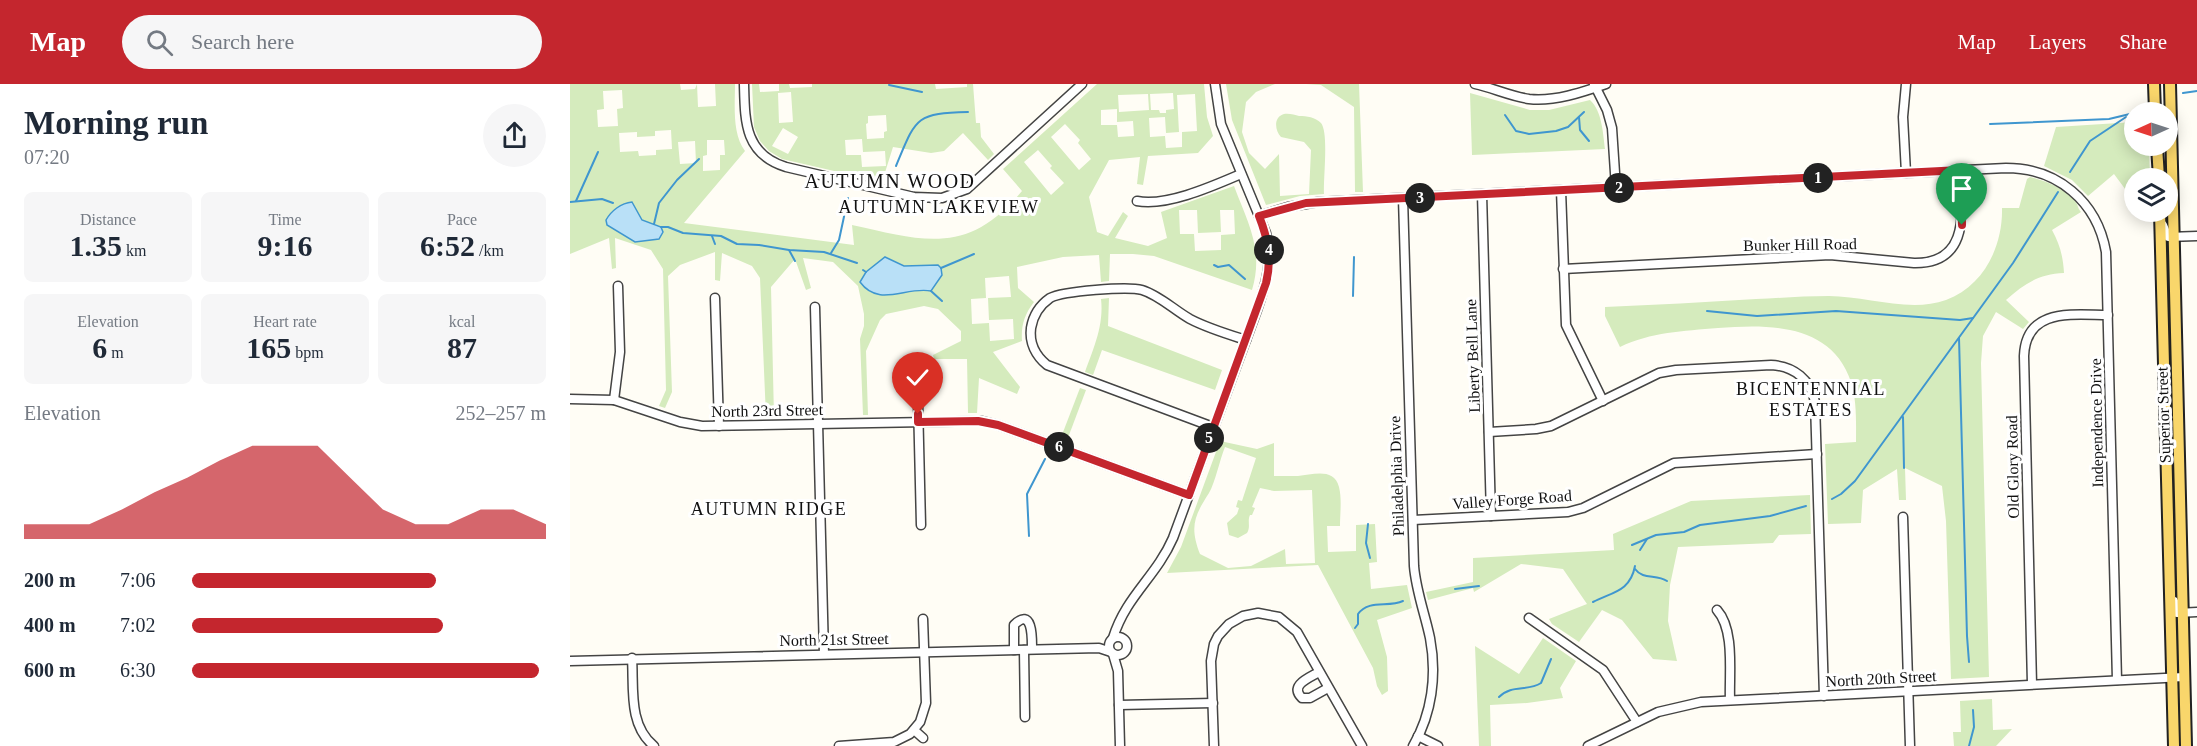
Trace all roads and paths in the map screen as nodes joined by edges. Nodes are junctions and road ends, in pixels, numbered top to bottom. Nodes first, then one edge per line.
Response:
1 (744, 84) edge
2 (1082, 84) edge
3 (1215, 84) edge
4 (1475, 84) edge
5 (1606, 84) edge
6 (1906, 84) edge
7 (2154, 84) edge
8 (2170, 84) edge
9 (1595, 86) edge
10 (2155, 102) edge
11 (1961, 170) junction
12 (1906, 173) junction
13 (1241, 174) junction
14 (1616, 188) junction
15 (1561, 190) junction
16 (1482, 194) junction
17 (1403, 198) junction
18 (1137, 201) dead end
19 (1259, 216) junction
20 (2160, 222) edge
21 (2162, 222) edge
22 (2197, 236) edge
23 (2173, 237) junction
24 (2161, 261) junction
25 (1563, 269) junction
26 (618, 286) dead end
27 (2174, 295) junction
28 (715, 298) dead end
29 (815, 307) dead end
30 (2108, 315) junction
31 (1246, 340) junction
32 (917, 361) dead end
33 (570, 399) edge
34 (614, 400) junction
35 (1603, 401) junction
36 (918, 422) junction
37 (819, 424) junction
38 (719, 426) junction
39 (1213, 427) junction
40 (1489, 432) junction
41 (2166, 448) junction
42 (1817, 454) junction
43 (2180, 486) junction
44 (1189, 495) junction
45 (1491, 516) junction
46 (1904, 517) dead end
47 (1413, 520) junction
48 (921, 525) dead end
49 (2170, 590) junction
50 (1126, 608) junction
51 (1717, 610) dead end
52 (2197, 612) edge
53 (2183, 613) junction
54 (1529, 618) dead end
55 (923, 619) dead end
56 (1112, 640) junction
57 (1126, 641) junction
58 (1099, 648) junction
59 (1023, 650) junction
60 (924, 652) junction
61 (1125, 652) junction
62 (1112, 653) junction
63 (824, 654) junction
64 (632, 658) junction
65 (570, 661) edge
66 (1118, 671) junction
67 (1319, 672) junction
68 (2184, 677) junction
69 (2172, 678) junction
70 (2117, 680) junction
71 (2032, 684) junction
72 (1328, 688) junction
73 (1908, 692) junction
74 (1824, 696) junction
75 (1730, 700) junction
76 (1213, 703) junction
77 (1119, 705) junction
78 (1025, 717) dead end
79 (1637, 722) junction
80 (914, 730) junction
81 (1418, 736) junction
82 (923, 738) dead end
83 (1608, 742) edge
84 (651, 745) edge
85 (839, 746) edge
86 (1120, 746) edge
87 (1214, 746) edge
88 (1362, 746) edge
89 (1413, 746) edge
90 (1438, 746) edge
91 (1588, 746) edge
92 (1910, 746) edge
93 (2174, 746) edge
94 (2186, 746) edge

1 - 2 street
3 - 13 street
4 - 9 street
5 - 9 street
6 - 12 street
7 - 10 main road
8 - 23 main road, Superior Street
9 - 14 street
11 - 12 street, Independence Drive
11 - 25 street, Bunker Hill Road
11 - 30 street, Independence Drive
12 - 14 street, Independence Drive
13 - 18 street
13 - 19 street
14 - 15 street, Independence Drive
15 - 16 street, Independence Drive
15 - 25 street
16 - 17 street, Independence Drive
16 - 40 street, Liberty Bell Lane
17 - 19 street, Independence Drive
17 - 47 street, Philadelphia Drive
19 - 31 street
20 - 24 main road, Superior Street
21 - 23 street
22 - 23 street
23 - 27 main road, Superior Street
24 - 27 main road
24 - 41 main road, Superior Street
25 - 35 street
26 - 34 street
27 - 43 main road, Superior Street
28 - 38 street
29 - 37 street
30 - 70 street, Independence Drive
30 - 71 street, Old Glory Road
31 - 39 street
31 - 39 street
32 - 36 street
33 - 34 street, North 23rd Street
34 - 38 street, North 23rd Street
35 - 40 street
35 - 42 street
36 - 37 street, North 23rd Street
36 - 44 street, North 23rd Street
36 - 48 street
37 - 38 street, North 23rd Street
37 - 63 street
39 - 44 street
40 - 45 street, Liberty Bell Lane
41 - 43 main road
41 - 49 main road, Superior Street
42 - 45 street, Valley Forge Road
42 - 74 street
43 - 53 main road, Superior Street
44 - 50 street
45 - 47 street, Valley Forge Road
46 - 73 street
47 - 81 street, Philadelphia Drive
49 - 53 street
49 - 69 main road, Superior Street
50 - 56 street
50 - 57 street
51 - 75 street
52 - 53 street
53 - 68 main road, Superior Street
54 - 79 street
55 - 60 street
56 - 57 street
56 - 58 street
56 - 62 street
57 - 61 street
58 - 59 street, North 21st Street
58 - 62 street, North 21st Street
59 - 60 street, North 21st Street
59 - 78 street
60 - 63 street, North 21st Street
60 - 80 street
61 - 62 street
61 - 66 street
62 - 66 street
63 - 64 street, North 21st Street
64 - 65 street, North 21st Street
64 - 84 street
66 - 77 street
67 - 72 street
67 - 72 street
67 - 76 street
68 - 69 street, North 20th Street
68 - 94 main road, Superior Street
69 - 70 street, North 20th Street
69 - 93 main road, Superior Street
70 - 71 street, North 20th Street
71 - 73 street, North 20th Street
72 - 88 street
73 - 74 street, North 20th Street
73 - 92 street
74 - 75 street, North 20th Street
75 - 79 street, North 20th Street
76 - 77 street
76 - 87 street
77 - 86 street
79 - 83 street, North 20th Street
80 - 82 street
80 - 85 street
81 - 89 street, Philadelphia Drive
81 - 90 street
83 - 91 street, North 20th Street

